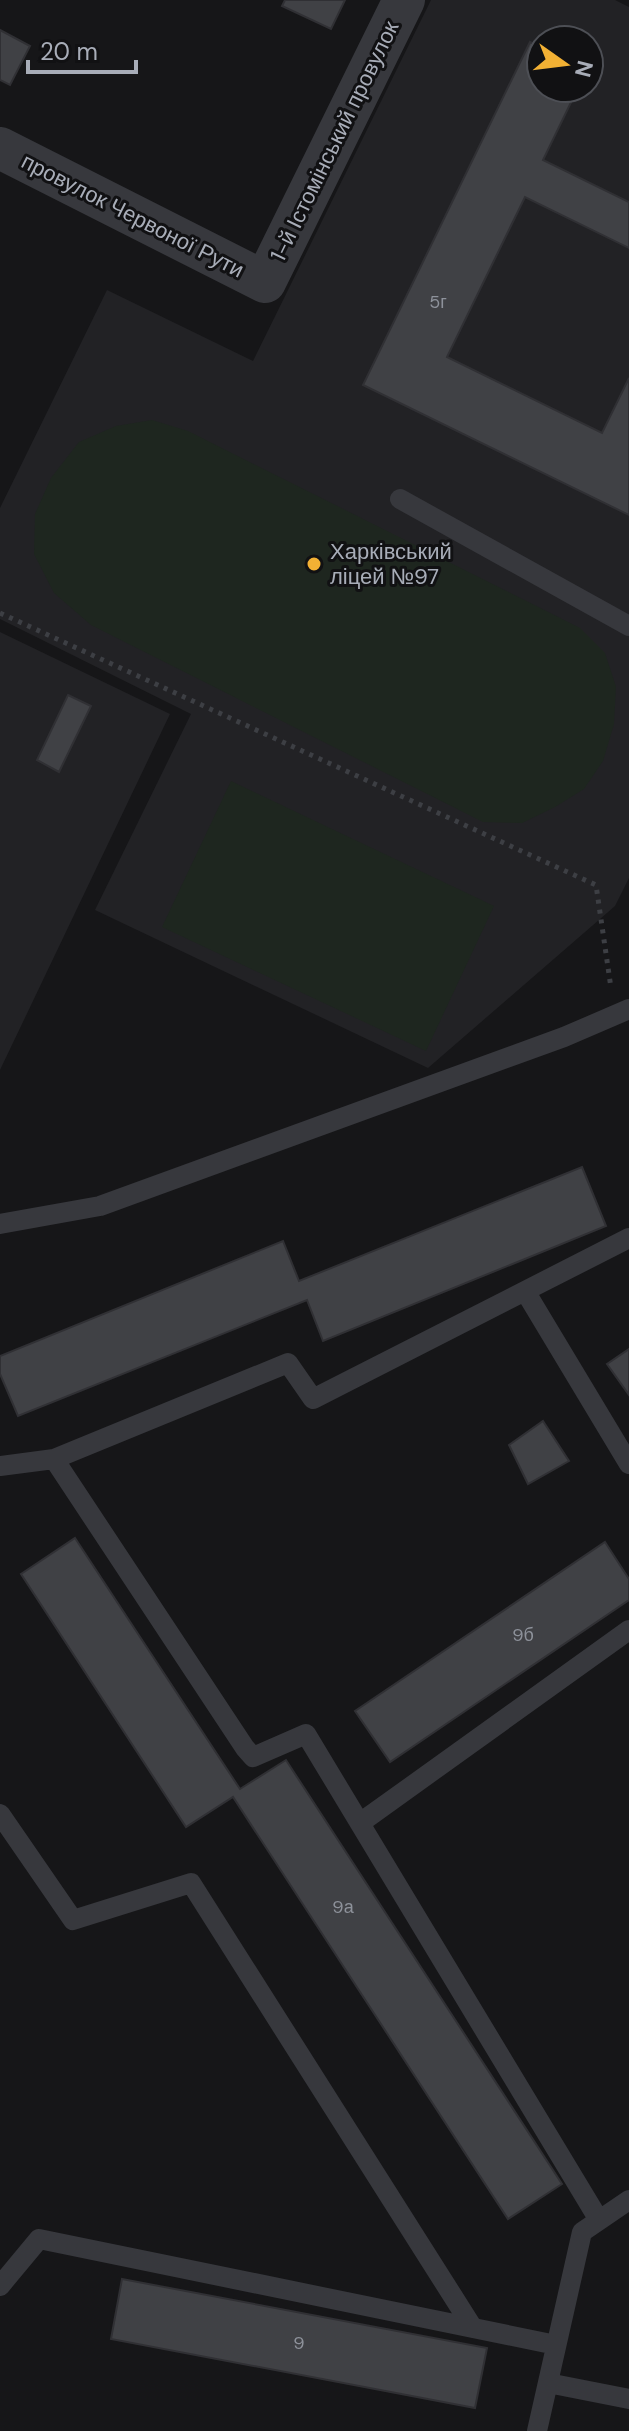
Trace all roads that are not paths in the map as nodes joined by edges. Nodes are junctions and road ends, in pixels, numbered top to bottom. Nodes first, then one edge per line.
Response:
1 (404, 0) edge
2 (0, 148) edge
3 (265, 282) joint
4 (400, 499) dead end
5 (629, 626) edge
6 (622, 1012) edge
7 (0, 1224) edge
8 (629, 1238) edge
9 (525, 1291) junction
10 (54, 1459) junction
11 (629, 1464) edge
12 (0, 1466) edge
13 (629, 1630) edge
14 (0, 1814) edge
15 (360, 1823) junction
16 (629, 2200) edge
17 (599, 2220) junction
18 (0, 2286) edge
19 (473, 2328) junction
20 (556, 2345) junction
21 (548, 2383) junction
22 (629, 2399) edge
23 (537, 2431) edge

1 - 3 street, 1-й Істомінський провулок
2 - 3 street, провулок Червоної Рути
4 - 5 lane
6 - 7 lane
8 - 9 lane
9 - 10 lane
9 - 11 lane
10 - 12 lane
10 - 15 lane
13 - 15 lane
14 - 19 lane
15 - 17 lane
16 - 17 lane
17 - 20 lane
18 - 19 lane
19 - 20 lane
20 - 21 lane
21 - 22 lane
21 - 23 lane

